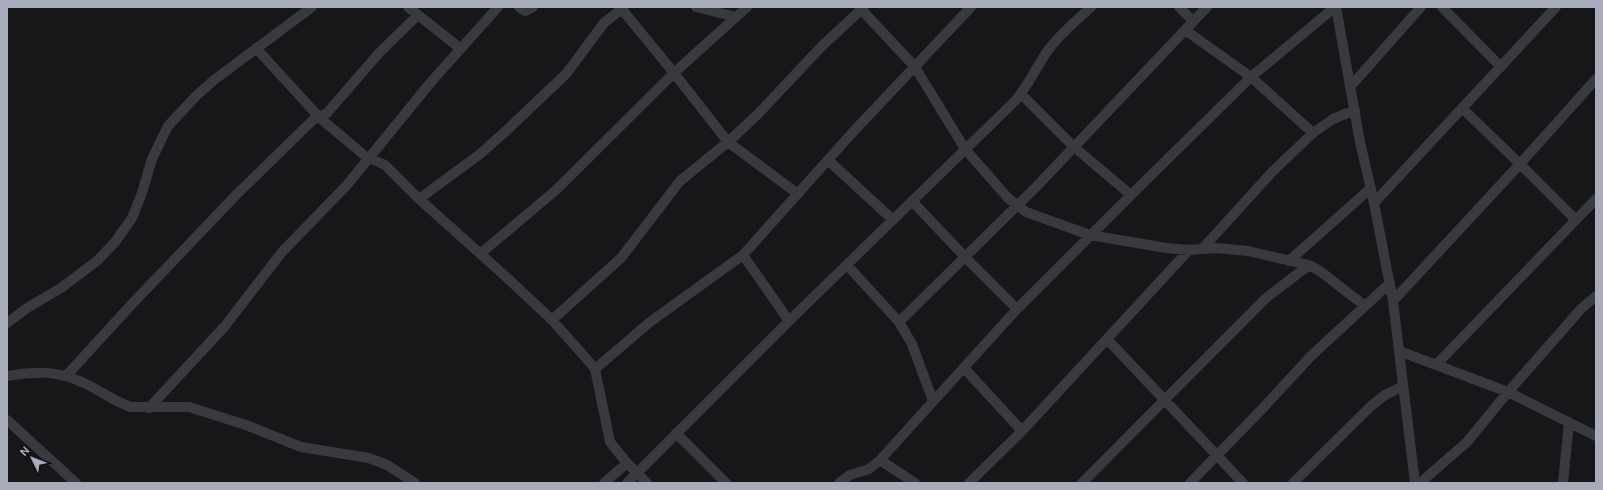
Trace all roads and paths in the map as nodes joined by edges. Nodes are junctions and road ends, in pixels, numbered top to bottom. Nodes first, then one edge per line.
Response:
1 (312, 7) edge
2 (408, 7) edge
3 (498, 7) edge
4 (519, 7) edge
5 (533, 7) edge
6 (622, 7) edge
7 (696, 7) edge
8 (747, 7) edge
9 (971, 7) edge
10 (1091, 7) edge
11 (1179, 7) edge
12 (1207, 7) edge
13 (1336, 7) edge
14 (1421, 7) edge
15 (1442, 7) edge
16 (1556, 7) edge
17 (862, 8) edge
18 (418, 15) junction
19 (736, 17) junction
20 (1193, 21) junction
21 (1185, 30) junction
22 (256, 48) junction
23 (461, 49) junction
24 (1501, 66) junction
25 (915, 67) junction
26 (674, 73) junction
27 (1251, 77) junction
28 (1596, 80) edge
29 (1350, 87) junction
30 (1021, 94) junction
31 (1463, 109) junction
32 (1355, 110) junction
33 (320, 118) junction
34 (1313, 132) junction
35 (728, 142) junction
36 (1074, 147) junction
37 (965, 150) junction
38 (370, 158) junction
39 (828, 160) junction
40 (1520, 164) junction
41 (1371, 188) junction
42 (798, 194) junction
43 (1131, 194) junction
44 (419, 199) junction
45 (1596, 199) edge
46 (912, 201) junction
47 (1374, 203) junction
48 (1017, 206) junction
49 (893, 220) junction
50 (1576, 220) junction
51 (1090, 235) junction
52 (1203, 248) junction
53 (1189, 250) junction
54 (480, 254) junction
55 (743, 255) junction
56 (965, 257) junction
57 (1289, 261) junction
58 (847, 265) junction
59 (1309, 265) junction
60 (1390, 283) junction
61 (1596, 296) edge
62 (1393, 300) junction
63 (1365, 306) junction
64 (1017, 309) junction
65 (552, 320) junction
66 (789, 321) junction
67 (899, 322) junction
68 (7, 323) edge
69 (1107, 339) junction
70 (1399, 351) junction
71 (1436, 364) junction
72 (964, 368) junction
73 (595, 369) junction
74 (7, 376) edge
75 (66, 376) junction
76 (1403, 386) junction
77 (1508, 392) junction
78 (1166, 400) junction
79 (934, 401) junction
80 (149, 408) junction
81 (7, 420) edge
82 (1569, 422) junction
83 (1022, 431) junction
84 (676, 433) junction
85 (1596, 436) edge
86 (1216, 455) junction
87 (880, 460) junction
88 (627, 463) junction
89 (636, 473) junction
90 (76, 483) edge
91 (415, 483) edge
92 (604, 483) edge
93 (627, 483) edge
94 (646, 483) edge
95 (726, 483) edge
96 (839, 483) edge
97 (915, 483) edge
98 (969, 483) edge
99 (1082, 483) edge
100 (1190, 483) edge
101 (1243, 483) edge
102 (1293, 483) edge
103 (1415, 483) edge
104 (1420, 483) edge
105 (1563, 483) edge

1 - 22 street
2 - 18 street
3 - 23 street
4 - 5 street
6 - 26 street
6 - 44 street
7 - 19 street
8 - 19 street
9 - 25 street
10 - 30 street
11 - 20 street
12 - 20 street
13 - 27 street
13 - 29 street
14 - 29 street
15 - 24 street
16 - 24 street
17 - 25 street
17 - 35 street
18 - 23 street
18 - 33 street
19 - 26 street
20 - 21 street
21 - 27 street
21 - 36 street
22 - 33 street
22 - 68 street
23 - 38 street
24 - 31 street
25 - 37 street
25 - 39 street
26 - 35 street
26 - 54 street
27 - 34 street
27 - 43 street
28 - 40 street
29 - 32 street
30 - 36 street
30 - 37 street
31 - 40 street
31 - 47 street
32 - 34 street
32 - 41 street
33 - 38 street
33 - 75 street
34 - 52 street
35 - 42 street
35 - 65 street
36 - 43 street
36 - 48 street
37 - 46 street
37 - 48 street
38 - 44 street
38 - 80 street
39 - 42 street
39 - 49 street
40 - 50 street
40 - 62 street
41 - 47 street
41 - 57 street
42 - 55 street
43 - 51 street
44 - 54 street
45 - 50 street
46 - 49 street
46 - 56 street
47 - 60 street
48 - 51 street
48 - 56 street
49 - 58 street
50 - 71 street
51 - 53 street
51 - 64 street
52 - 53 street
52 - 57 street
53 - 69 street
54 - 65 street
55 - 66 street
55 - 73 street
56 - 64 street
56 - 67 street
57 - 59 street
58 - 66 street
58 - 67 street
59 - 63 street
59 - 78 street
60 - 62 street
60 - 63 street
61 - 77 street
62 - 70 street
63 - 86 street
64 - 72 street
65 - 73 street
66 - 84 street
67 - 79 street
69 - 78 street
69 - 83 street
70 - 71 street
70 - 76 street
71 - 77 street
72 - 79 street
72 - 83 street
73 - 88 street
74 - 75 street
75 - 80 street
76 - 102 street
76 - 103 street
77 - 82 street
77 - 104 street
78 - 86 street
78 - 99 street
79 - 87 street
80 - 91 street
81 - 90 street
82 - 85 street
82 - 105 street
83 - 98 street
84 - 89 street
84 - 95 street
86 - 100 street
86 - 101 street
87 - 96 street
87 - 97 street
88 - 89 street
88 - 92 street
89 - 93 street
89 - 94 street

